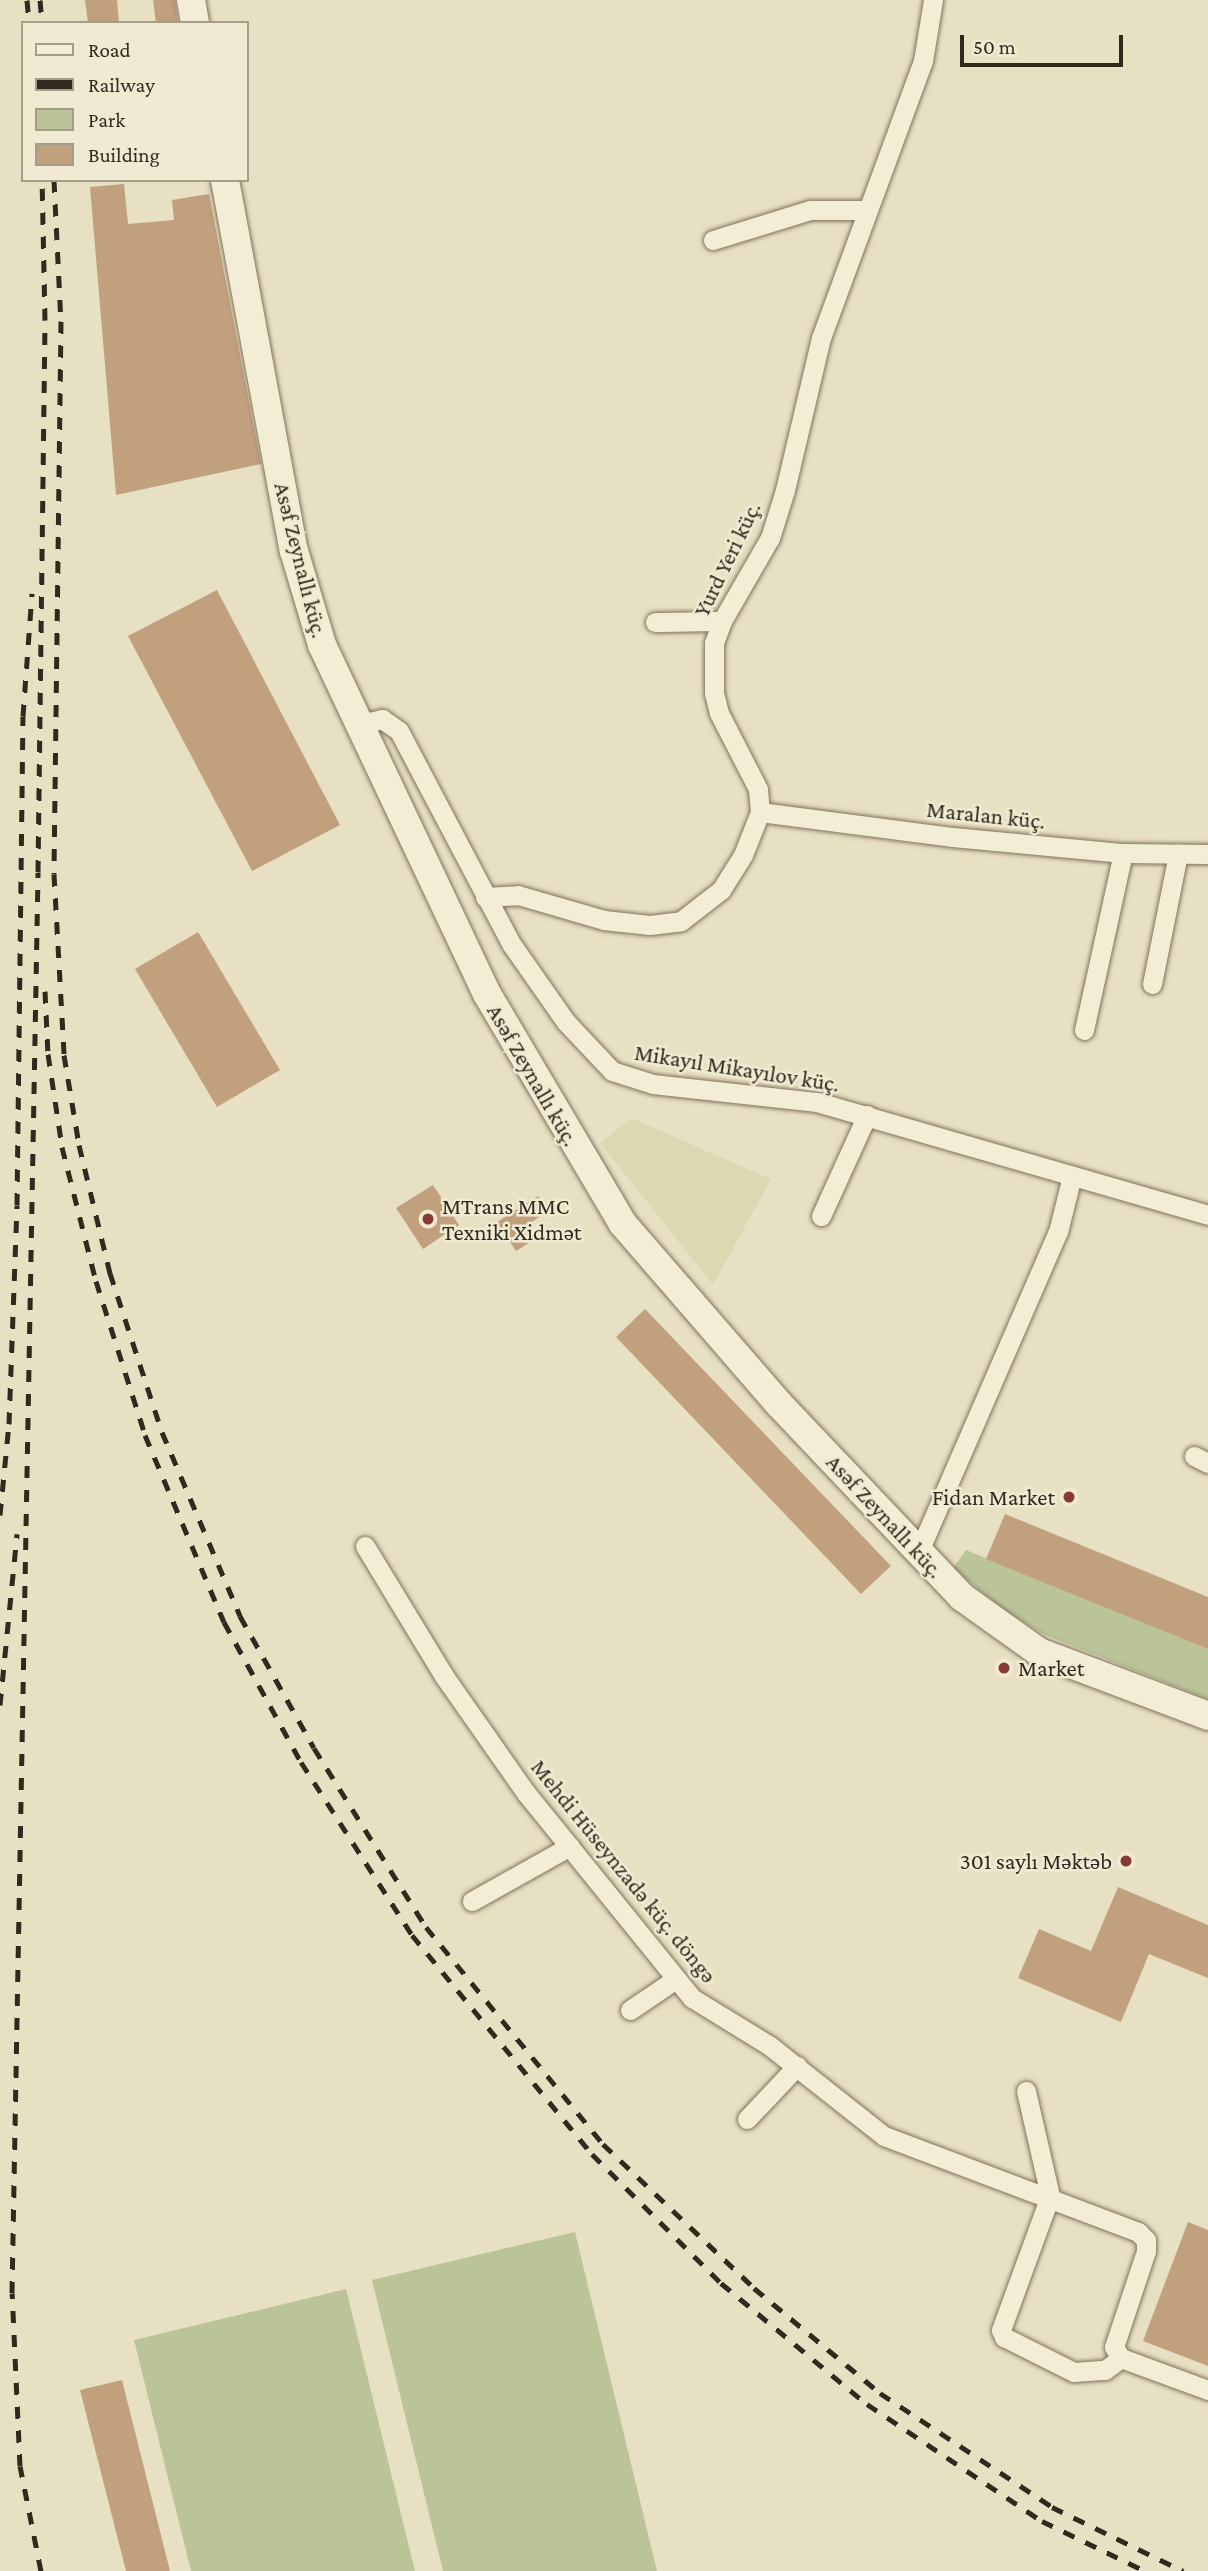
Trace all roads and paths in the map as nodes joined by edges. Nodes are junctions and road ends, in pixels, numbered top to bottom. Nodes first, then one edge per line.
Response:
1 (191, 0) edge
2 (933, 0) edge
3 (195, 21) edge
4 (225, 182) edge
5 (867, 210) junction
6 (713, 240) dead end
7 (722, 621) junction
8 (655, 622) dead end
9 (356, 725) junction
10 (760, 812) junction
11 (1124, 853) junction
12 (1178, 854) junction
13 (1208, 854) edge
14 (485, 897) junction
15 (1152, 984) dead end
16 (1084, 1030) dead end
17 (867, 1115) junction
18 (1072, 1176) junction
19 (1208, 1215) edge
20 (821, 1216) dead end
21 (365, 1546) dead end
22 (919, 1552) junction
23 (1208, 1716) edge
24 (570, 1846) junction
25 (472, 1900) dead end
26 (676, 1979) junction
27 (630, 2010) dead end
28 (797, 2066) junction
29 (1026, 2091) dead end
30 (747, 2119) dead end
31 (1051, 2196) junction
32 (1121, 2358) junction
33 (1208, 2390) edge

1 - 3 main road
2 - 5 street, Yurd Yeri küç.
4 - 9 main road, Asəf Zeynallı küç.
5 - 6 street
5 - 7 street, Yurd Yeri küç.
7 - 8 street
7 - 10 street, Yurd Yeri küç.
9 - 14 street, Mikayıl Mikayılov küç.
9 - 22 main road, Asəf Zeynallı küç.
10 - 11 street, Maralan küç.
10 - 14 street
11 - 12 street, Maralan küç.
11 - 16 street
12 - 13 street, Maralan küç.
12 - 15 street
14 - 17 street, Mikayıl Mikayılov küç.
17 - 18 street, Mikayıl Mikayılov küç.
17 - 20 street
18 - 19 street, Mikayıl Mikayılov küç.
18 - 22 street
21 - 24 street, Mehdi Hüseynzadə küç. döngə
22 - 23 main road, Asəf Zeynallı küç.
24 - 25 street
24 - 26 street, Mehdi Hüseynzadə küç. döngə
26 - 27 street
26 - 28 street, Mehdi Hüseynzadə küç. döngə
28 - 30 street
28 - 31 street, Mehdi Hüseynzadə küç. döngə
29 - 31 street
31 - 32 street, Mehdi Hüseynzadə küç. döngə
31 - 32 street
32 - 33 street

